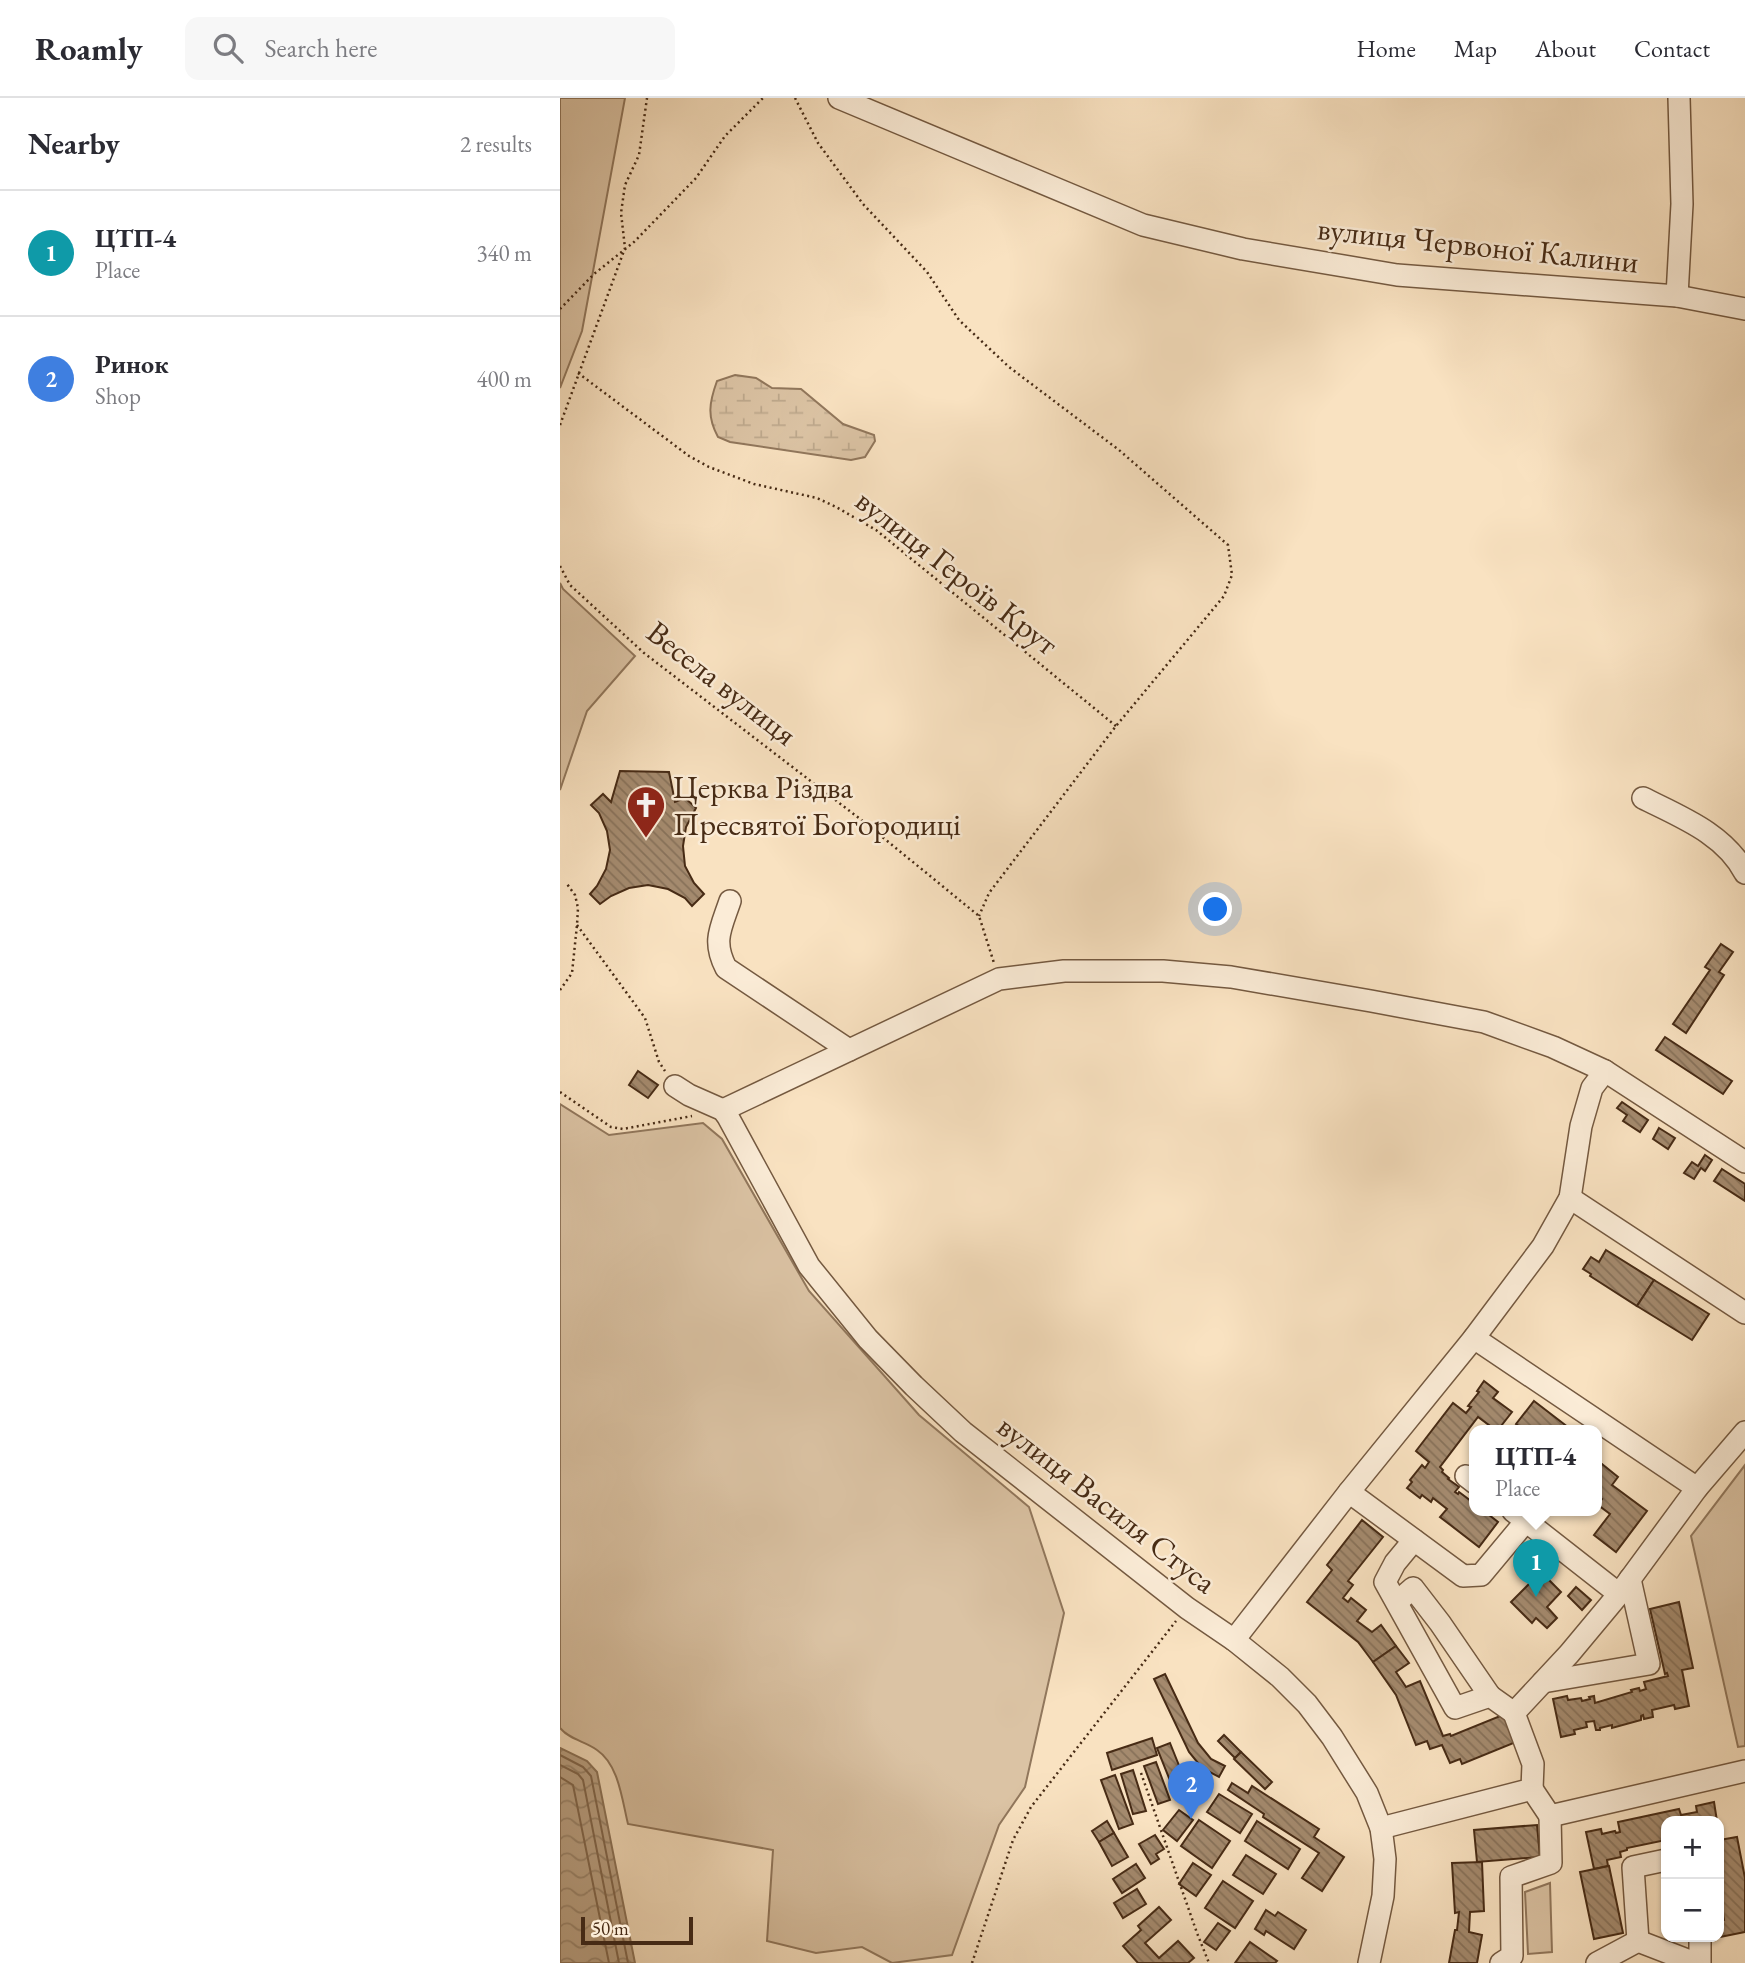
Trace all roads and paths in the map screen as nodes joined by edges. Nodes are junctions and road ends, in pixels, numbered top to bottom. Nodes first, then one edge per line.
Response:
1 (647, 98) edge
2 (763, 98) edge
3 (795, 98) edge
4 (839, 98) edge
5 (1679, 98) edge
6 (625, 248) junction
7 (1677, 296) junction
8 (560, 309) edge
9 (1745, 309) edge
10 (579, 373) junction
11 (560, 425) edge
12 (560, 566) edge
13 (1116, 726) junction
14 (1643, 798) dead end
15 (1745, 873) edge
16 (567, 884) dead end
17 (730, 901) dead end
18 (979, 916) junction
19 (577, 925) junction
20 (999, 979) junction
21 (560, 990) edge
22 (849, 1049) junction
23 (1605, 1071) junction
24 (675, 1086) joint
25 (560, 1093) edge
26 (723, 1110) junction
27 (1745, 1162) edge
28 (1570, 1198) junction
29 (1745, 1313) edge
30 (1474, 1338) junction
31 (1745, 1432) edge
32 (1697, 1488) junction
33 (1349, 1492) junction
34 (1520, 1516) edge
35 (1414, 1540) junction
36 (1624, 1586) junction
37 (1397, 1602) junction
38 (1187, 1608) junction
39 (1234, 1640) junction
40 (1543, 1682) junction
41 (1490, 1696) junction
42 (1514, 1713) junction
43 (1745, 1771) edge
44 (1141, 1773) dead end
45 (1532, 1788) junction
46 (1550, 1816) junction
47 (1381, 1828) junction
48 (1661, 1861) edge
49 (1638, 1941) junction
50 (1700, 1942) edge
51 (1508, 1961) edge
52 (972, 1963) edge
53 (1209, 1963) edge
54 (1369, 1963) edge
55 (1597, 1963) edge
56 (1698, 1963) edge

1 - 6 path
2 - 6 path
3 - 13 path
4 - 7 street, вулиця Червоної Калини
5 - 7 street
6 - 8 path
6 - 10 path
7 - 9 street, вулиця Червоної Калини
10 - 11 path
10 - 13 path, вулиця Героїв Крут
12 - 18 path, Весела вулиця
13 - 18 path
14 - 15 street
16 - 19 path
17 - 22 street
18 - 20 path
19 - 21 path
19 - 24 path
20 - 22 street
20 - 23 street
22 - 26 street
23 - 27 street
23 - 28 street
24 - 26 street
25 - 26 path
26 - 38 street, вулиця Василя Стуса
28 - 29 street
28 - 30 street
30 - 32 street
30 - 33 street
31 - 32 street
32 - 36 street
33 - 35 street
33 - 39 street
34 - 35 street
34 - 36 street
35 - 37 street
36 - 40 street
36 - 40 street
37 - 41 street
37 - 41 street
38 - 39 street, вулиця Василя Стуса
38 - 52 path
39 - 47 street, вулиця Василя Стуса
40 - 42 street
41 - 42 street
42 - 45 street
43 - 46 street
44 - 53 path
45 - 46 street
45 - 47 street
46 - 51 street
47 - 54 street, вулиця Василя Стуса
48 - 49 street
49 - 55 street
49 - 56 street
50 - 56 street

